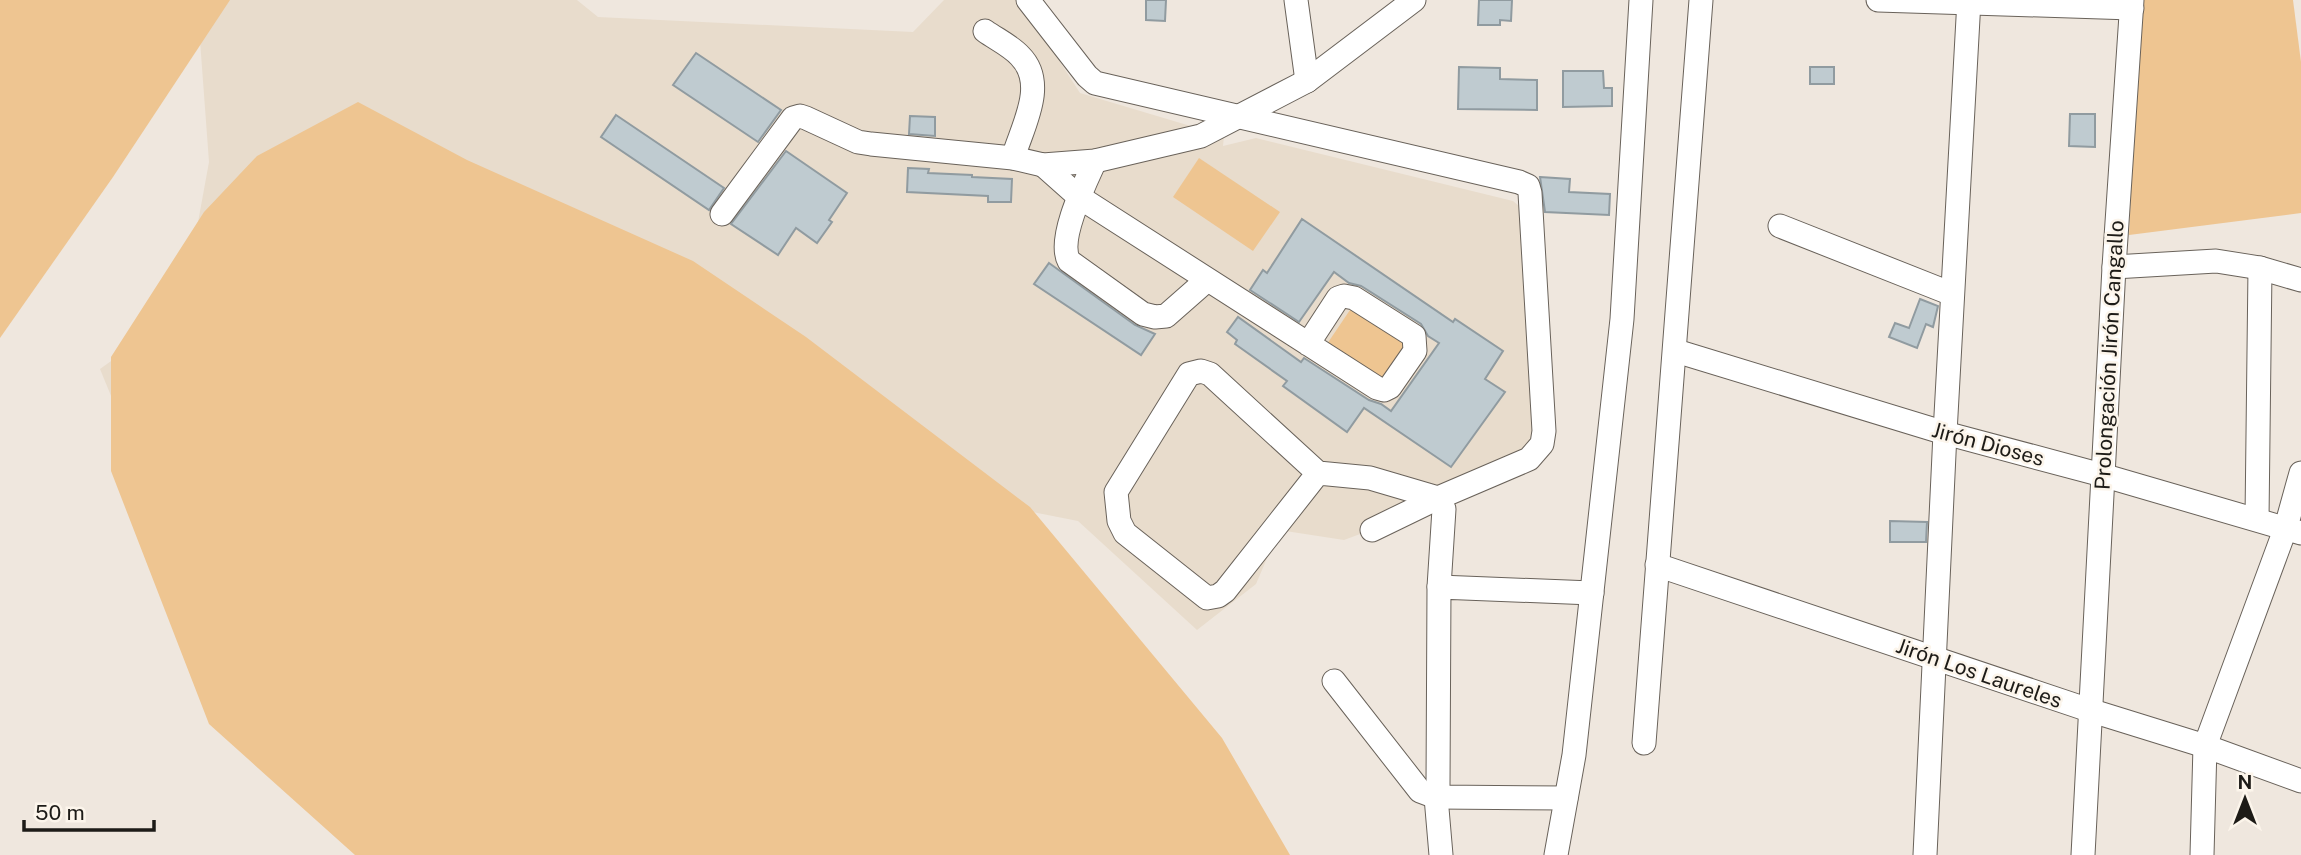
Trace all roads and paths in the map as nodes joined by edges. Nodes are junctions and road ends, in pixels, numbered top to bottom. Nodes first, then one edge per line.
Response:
1 (1028, 0) edge
2 (1296, 0) edge
3 (1414, 0) edge
4 (1641, 0) edge
5 (1702, 0) edge
6 (1878, 0) edge
7 (1908, 1) edge
8 (1969, 2) edge
9 (2132, 4) edge
10 (985, 31) dead end
11 (1307, 81) junction
12 (1237, 117) junction
13 (1013, 158) junction
14 (1095, 161) junction
15 (1044, 164) junction
16 (1079, 197) junction
17 (722, 214) dead end
18 (1780, 226) dead end
19 (2114, 267) junction
20 (2260, 268) junction
21 (1207, 280) junction
22 (2301, 280) edge
23 (1952, 294) junction
24 (1308, 344) junction
25 (1676, 351) junction
26 (1944, 433) junction
27 (1318, 473) junction
28 (2301, 473) edge
29 (2102, 475) junction
30 (1438, 498) junction
31 (2257, 519) junction
32 (1372, 530) dead end
33 (2293, 530) edge
34 (1657, 565) junction
35 (1439, 587) junction
36 (1592, 593) junction
37 (1935, 657) junction
38 (1334, 681) dead end
39 (2089, 710) junction
40 (1644, 743) dead end
41 (2205, 746) junction
42 (2301, 781) edge
43 (1436, 797) junction
44 (1566, 799) junction
45 (1441, 855) edge
46 (1556, 855) edge
47 (1925, 855) edge
48 (2083, 855) edge
49 (2202, 855) edge

1 - 12 street
2 - 11 street
3 - 11 street
4 - 36 street
5 - 25 street
6 - 7 street
7 - 8 street
8 - 9 street
8 - 23 street
9 - 19 street, Prolongación Jirón Cangallo
10 - 13 street
11 - 12 street
12 - 14 street
12 - 30 street
13 - 15 street
13 - 17 street
14 - 15 street
14 - 16 street
15 - 16 street
16 - 21 street
16 - 21 street
18 - 23 street
19 - 20 street
19 - 29 street, Prolongación Jirón Cangallo
20 - 22 street
20 - 31 street
21 - 24 street
23 - 26 street
24 - 24 street
25 - 26 street, Jirón Dioses
25 - 34 street
26 - 29 street, Jirón Dioses
26 - 37 street
27 - 27 street
27 - 30 street
28 - 33 street
29 - 31 street, Jirón Dioses
29 - 39 street, Prolongación Jirón Cangallo
30 - 32 street
30 - 35 street
31 - 33 street, Jirón Dioses
33 - 41 street
34 - 37 street, Jirón Los Laureles
34 - 40 street
35 - 36 street
35 - 43 street
36 - 44 street
37 - 39 street, Jirón Los Laureles
37 - 47 street
38 - 43 street
39 - 41 street, Jirón Los Laureles
39 - 48 street, Prolongación Jirón Cangallo
41 - 42 street, Jirón Los Laureles
41 - 49 street
43 - 44 street
43 - 45 street
44 - 46 street

